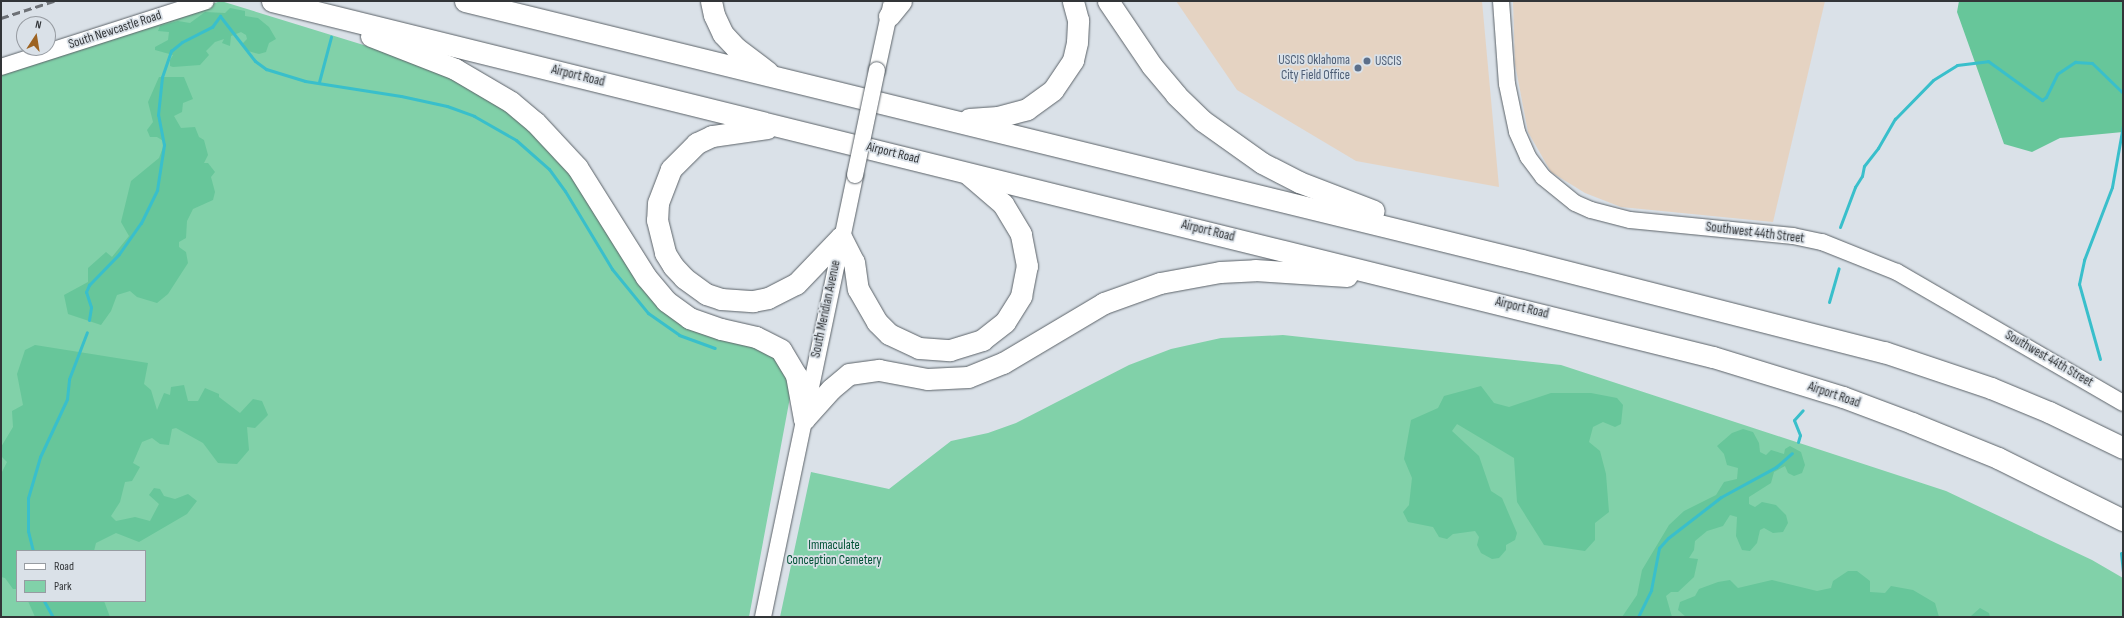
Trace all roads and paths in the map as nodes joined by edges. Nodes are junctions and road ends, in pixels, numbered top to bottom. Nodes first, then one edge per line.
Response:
1 (206, 1) edge
2 (272, 1) edge
3 (466, 1) edge
4 (710, 1) edge
5 (1073, 1) edge
6 (1108, 1) edge
7 (1501, 1) edge
8 (892, 5) edge
9 (300, 8) junction
10 (1, 67) edge
11 (775, 77) junction
12 (952, 121) junction
13 (786, 127) junction
14 (964, 171) junction
15 (841, 237) junction
16 (1522, 260) junction
17 (1418, 283) junction
18 (2123, 403) edge
19 (804, 419) junction
20 (2123, 448) edge
21 (2123, 520) edge
22 (763, 617) edge

1 - 10 street, South Newcastle Road
2 - 9 highway, Airport Road
3 - 11 highway
4 - 11 highway
5 - 12 highway
6 - 16 highway
7 - 18 street, Southwest 44th Street
8 - 15 street, South Meridian Avenue, bridge
9 - 13 highway, Airport Road
9 - 19 highway
11 - 12 highway
12 - 16 highway
13 - 14 highway, Airport Road
13 - 15 highway
14 - 15 highway
14 - 17 highway, Airport Road
15 - 19 street, South Meridian Avenue
16 - 20 highway
17 - 19 highway
17 - 21 highway, Airport Road
19 - 22 street, South Meridian Avenue

